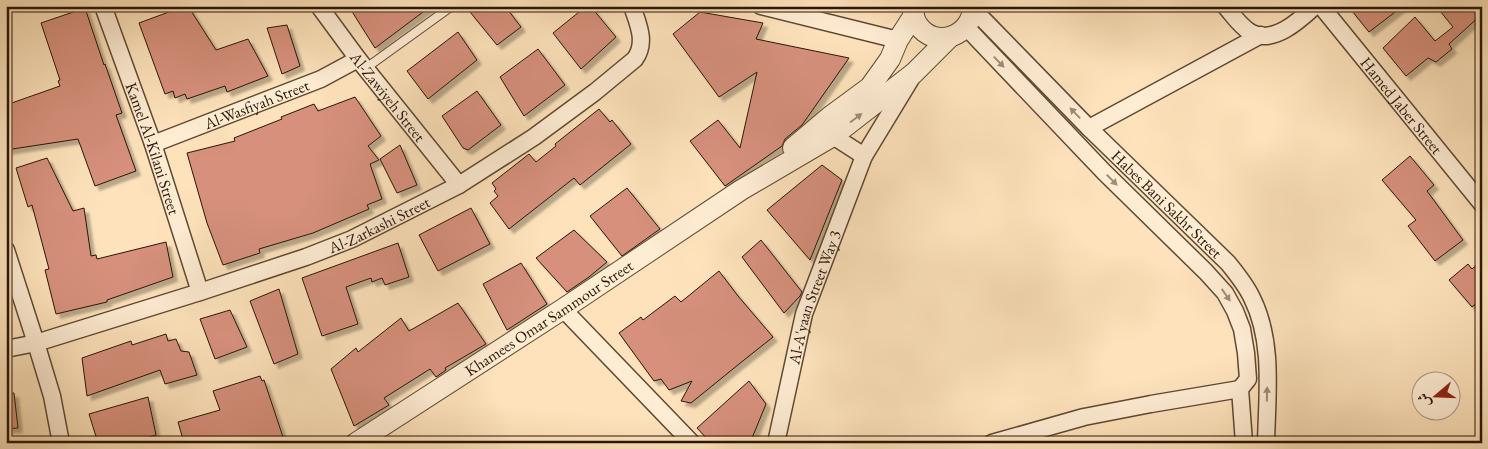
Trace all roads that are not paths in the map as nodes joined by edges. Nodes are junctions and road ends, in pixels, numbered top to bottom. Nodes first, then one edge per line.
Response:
1 (103, 6) edge
2 (319, 6) edge
3 (452, 6) edge
4 (632, 6) edge
5 (761, 6) edge
6 (1225, 6) edge
7 (1315, 6) edge
8 (1321, 6) edge
9 (913, 11) edge
10 (965, 20) edge
11 (1261, 35) junction
12 (898, 40) junction
13 (362, 63) junction
14 (914, 73) junction
15 (1089, 128) junction
16 (833, 136) junction
17 (153, 144) junction
18 (864, 156) junction
19 (459, 185) junction
20 (1476, 187) edge
21 (741, 190) junction
22 (1482, 204) edge
23 (6, 250) edge
24 (200, 292) junction
25 (563, 309) junction
26 (36, 343) junction
27 (6, 349) edge
28 (1240, 389) junction
29 (61, 443) edge
30 (356, 443) edge
31 (692, 443) edge
32 (776, 443) edge
33 (992, 443) edge
34 (1244, 443) edge
35 (1266, 443) edge

1 - 17 street, Kamel Al-Kilani Street
2 - 13 street, Al-Zawiyeh Street
3 - 13 lane
4 - 19 street, Al-Zarkashi Street
5 - 12 street
6 - 11 street
7 - 11 street
8 - 20 street, Hamed Jaber Street
9 - 10 street
9 - 12 street, Khamees Omar Sammour Street
10 - 14 street, Khamees Omar Sammour Street
15 -> 10 street, Habes Bani Sakhr Street
10 -> 28 street, Habes Bani Sakhr Street
11 - 15 street
12 - 21 street, Khamees Omar Sammour Street
13 - 17 street, Al-Wasfiyah Street
13 - 19 street, Al-Zawiyeh Street
16 -> 14 street, Khamees Omar Sammour Street
14 - 18 street, Al-A'yaan Street Way 3
35 -> 15 street, Habes Bani Sakhr Street
16 - 18 street
16 - 21 street, Khamees Omar Sammour Street
17 - 24 street, Kamel Al-Kilani Street
18 - 32 street, Al-A'yaan Street Way 3
19 - 24 street, Al-Zarkashi Street
20 - 22 street, Hamed Jaber Street
21 - 25 street, Khamees Omar Sammour Street
23 - 26 street
24 - 26 street, Al-Zarkashi Street
25 - 30 street, Khamees Omar Sammour Street
25 - 31 street
26 - 27 street, Al-Zarkashi Street
26 - 29 street
28 - 33 street
28 - 34 street, Habes Bani Sakhr Street

